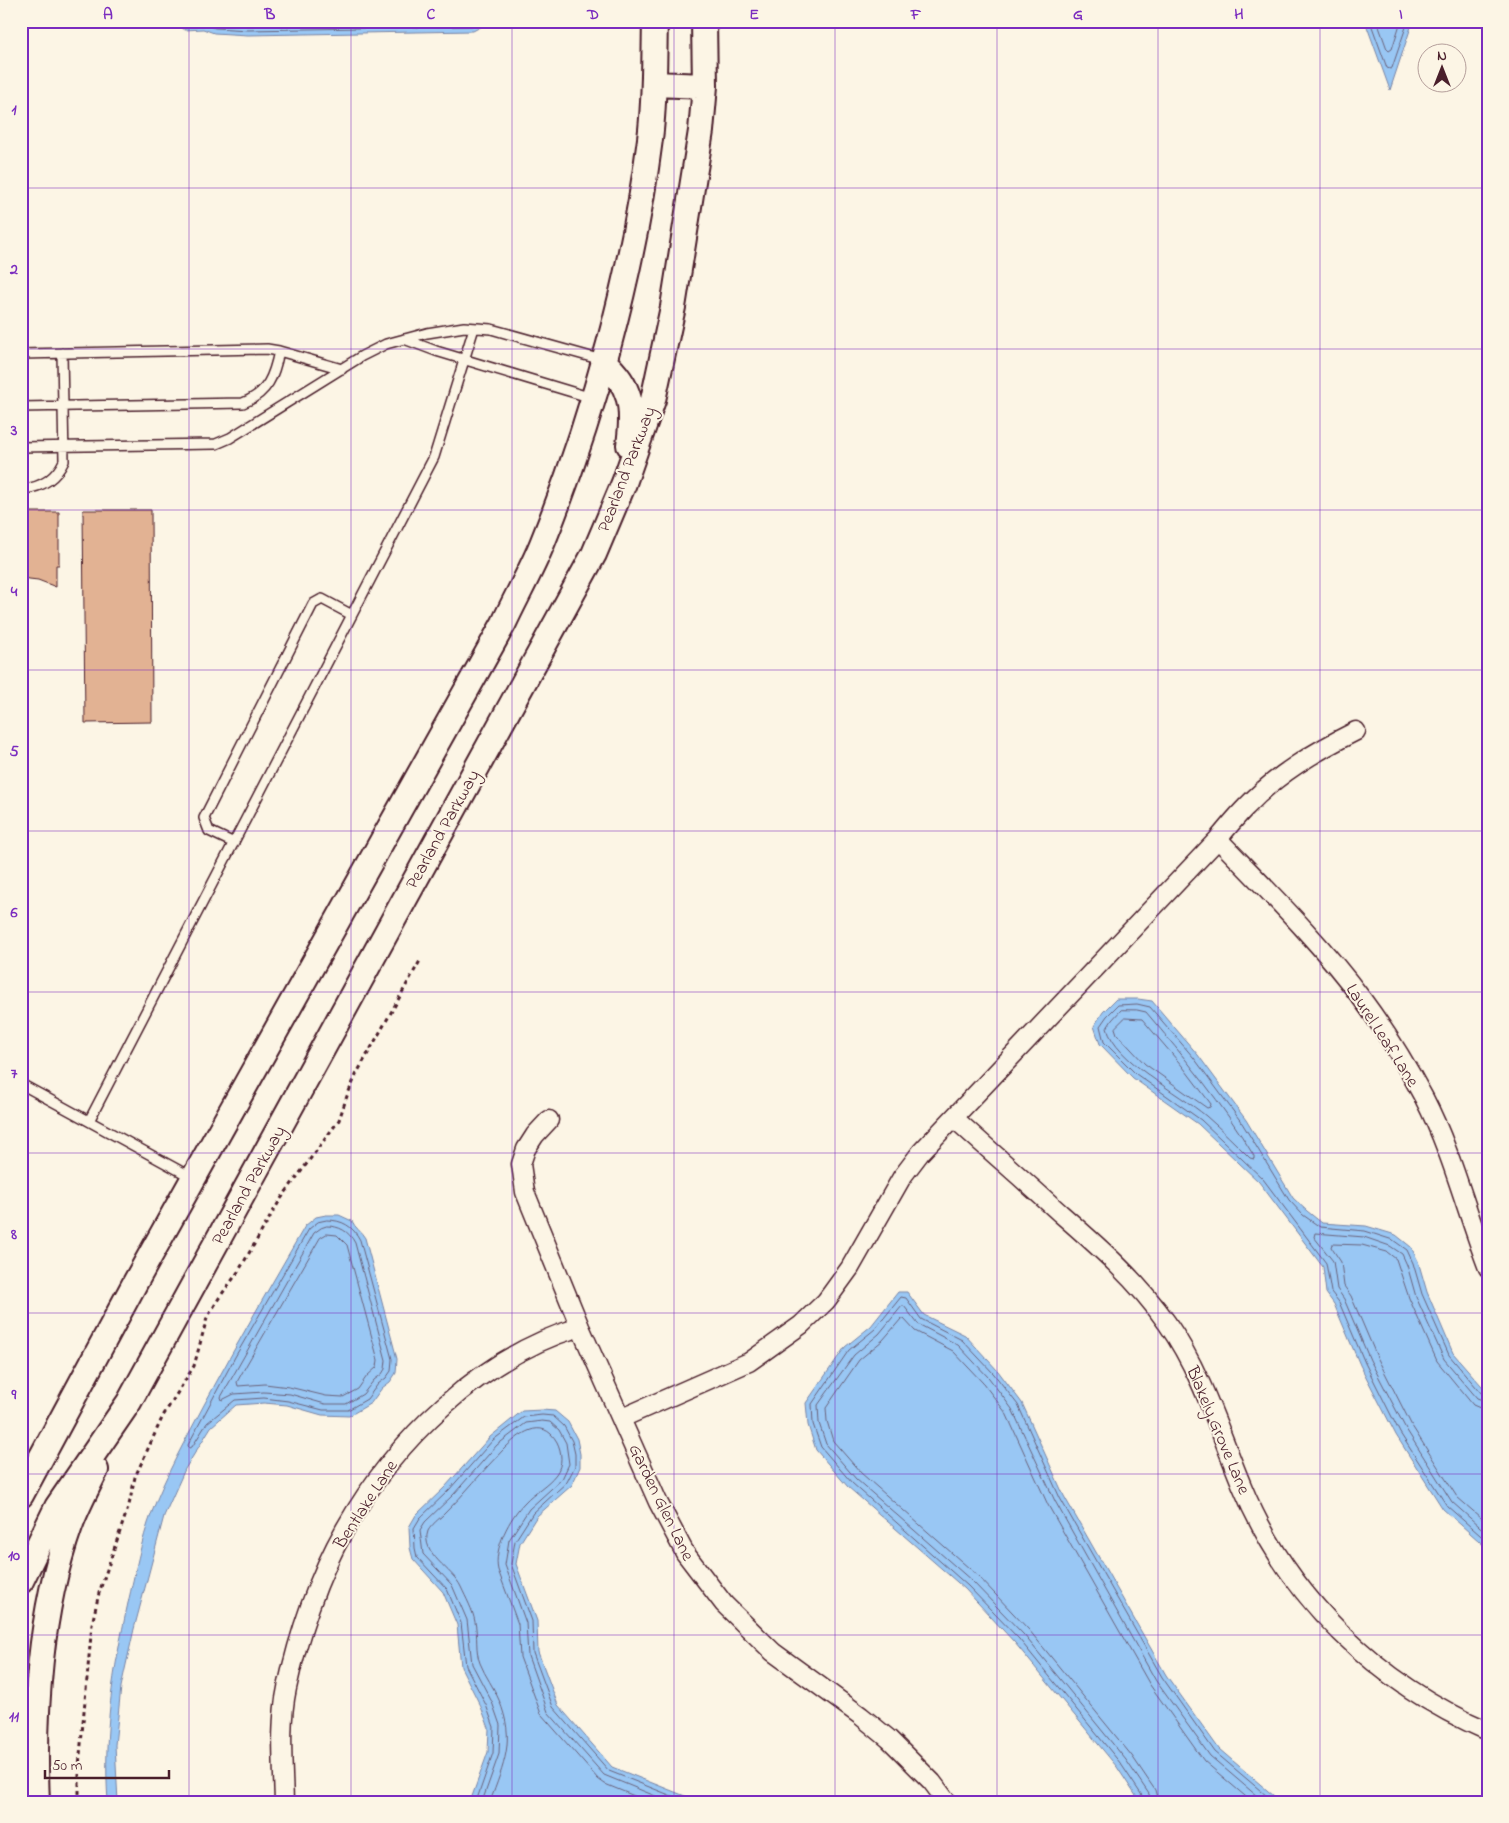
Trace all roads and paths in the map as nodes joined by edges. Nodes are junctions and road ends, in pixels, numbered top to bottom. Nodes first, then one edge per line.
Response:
1 (655, 21) edge
2 (704, 21) edge
3 (654, 84) junction
4 (705, 86) junction
5 (474, 328) junction
6 (404, 339) junction
7 (279, 351) junction
8 (62, 353) junction
9 (21, 354) edge
10 (463, 359) junction
11 (603, 361) junction
12 (342, 369) junction
13 (593, 398) junction
14 (63, 406) junction
15 (21, 407) edge
16 (64, 446) junction
17 (21, 448) edge
18 (624, 483) junction
19 (24, 489) dead end
20 (352, 615) junction
21 (1356, 730) dead end
22 (1218, 838) junction
23 (234, 843) junction
24 (421, 959) dead end
25 (21, 1084) edge
26 (954, 1118) junction
27 (549, 1120) dead end
28 (89, 1122) junction
29 (193, 1178) junction
30 (1488, 1268) edge
31 (580, 1327) junction
32 (72, 1398) junction
33 (129, 1402) junction
34 (622, 1418) junction
35 (21, 1469) edge
36 (21, 1495) edge
37 (21, 1582) edge
38 (1488, 1731) edge
39 (37, 1802) edge
40 (79, 1802) edge
41 (284, 1802) edge
42 (947, 1802) edge

1 - 3 main road
2 - 4 main road, Pearland Parkway
3 - 4 main road
3 - 11 main road
4 - 18 main road, Pearland Parkway
5 - 6 lane
5 - 10 lane
5 - 11 lane
6 - 10 lane
6 - 12 lane
7 - 8 lane
7 - 12 lane
7 - 14 lane
8 - 9 lane
8 - 14 lane
10 - 13 lane
10 - 20 lane
11 - 13 main road
11 - 18 main road
12 - 16 lane
13 - 29 main road
14 - 15 lane
14 - 16 lane
16 - 17 lane
16 - 19 lane
18 - 33 main road, Pearland Parkway
20 - 23 lane
20 - 23 lane
21 - 22 street
22 - 26 street
22 - 30 street, Laurel Leaf Lane
23 - 28 lane
24 - 40 path
25 - 28 lane
26 - 34 street
26 - 38 street, Blakely Grove Lane
27 - 31 street, Garden Glen Lane
28 - 29 lane
29 - 32 main road
31 - 34 street, Garden Glen Lane
31 - 41 street, Bentlake Lane
32 - 35 main road
32 - 36 main road
33 - 37 main road, Pearland Parkway
33 - 39 main road
34 - 42 street, Garden Glen Lane

